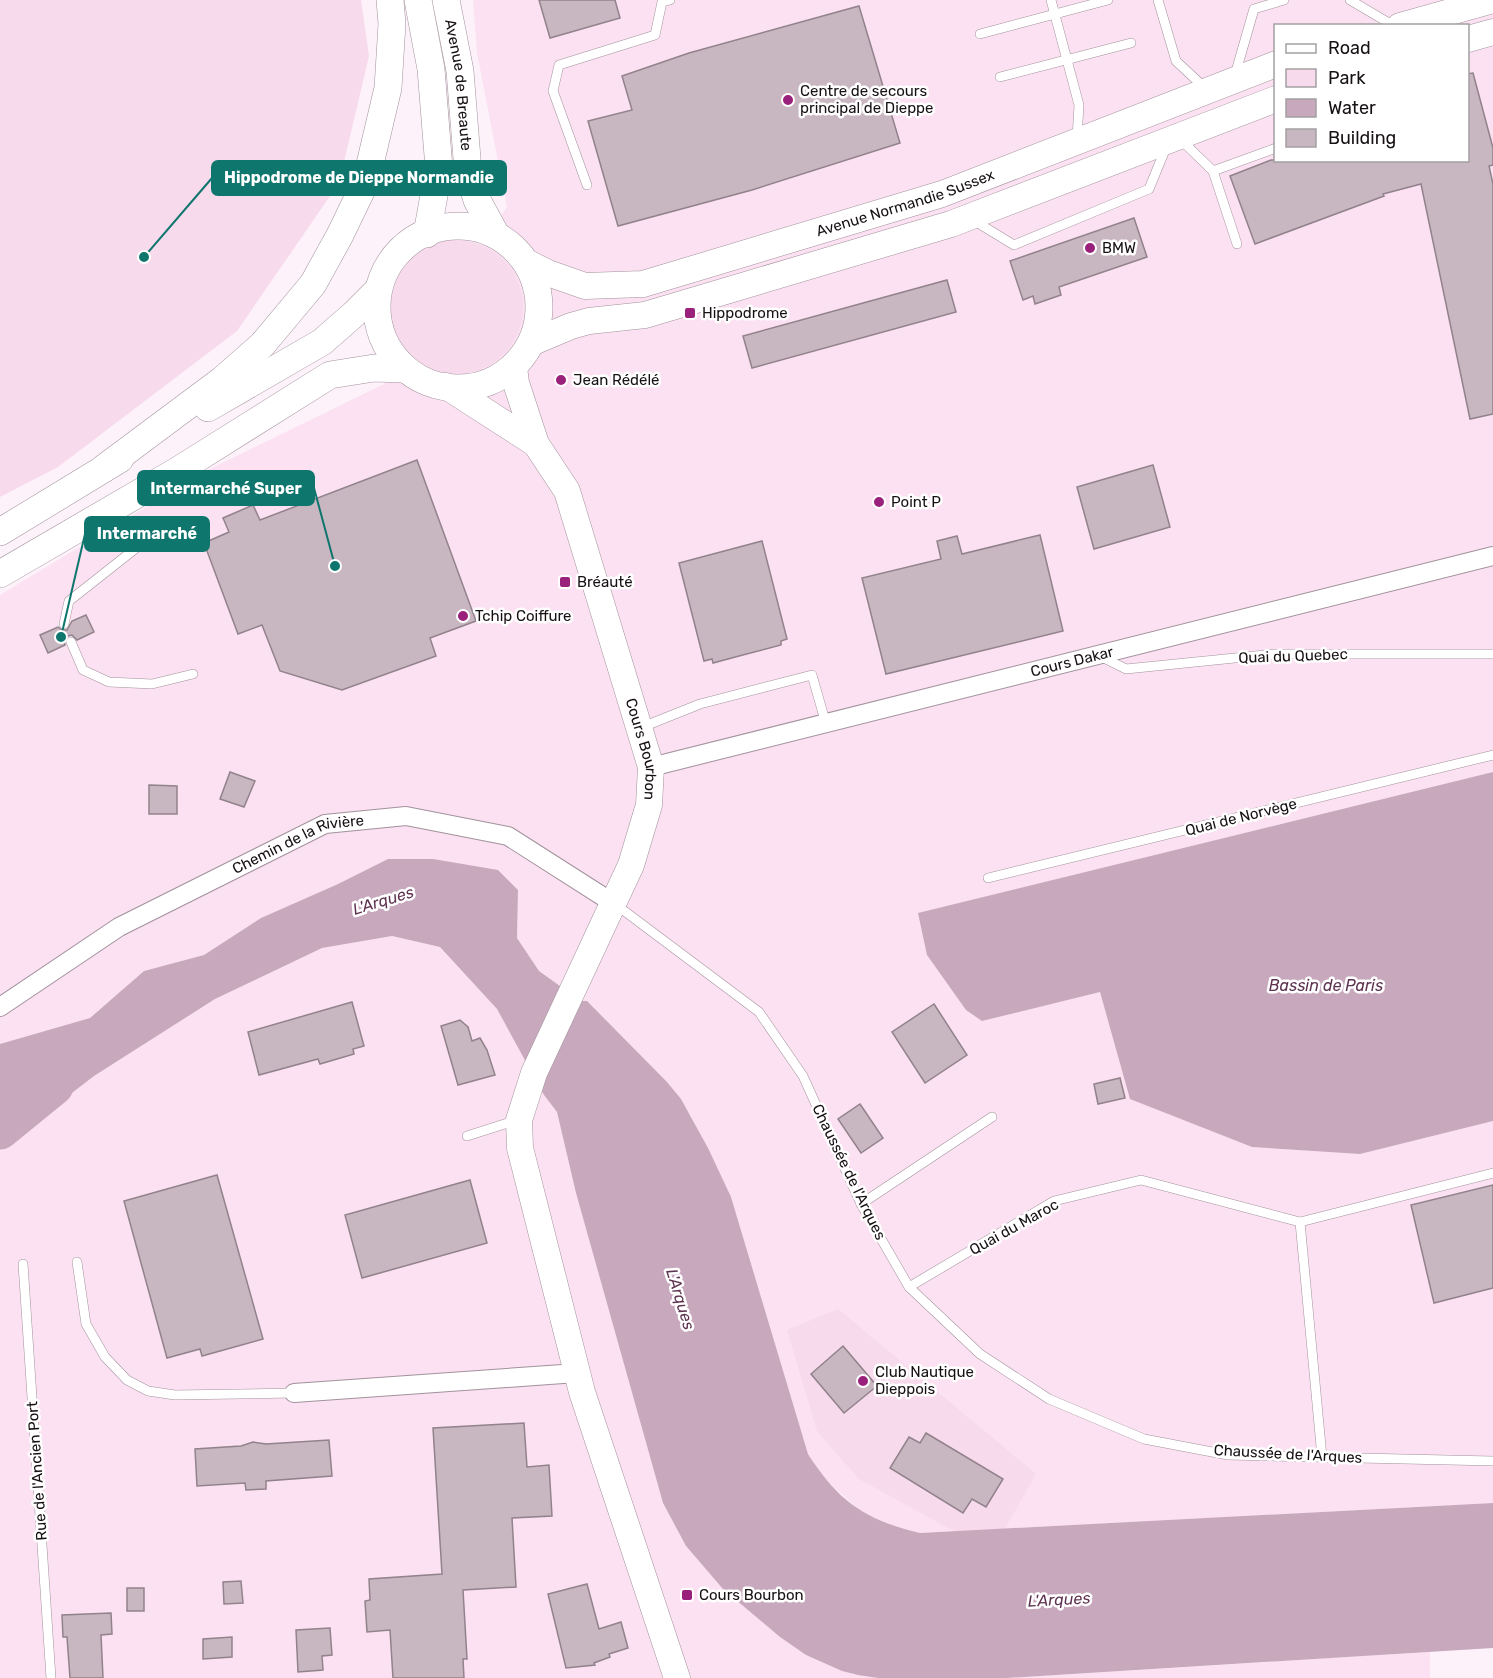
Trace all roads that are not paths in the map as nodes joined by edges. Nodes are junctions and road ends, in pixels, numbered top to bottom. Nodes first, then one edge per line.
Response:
1 (390, 0) edge
2 (418, 0) edge
3 (446, 0) edge
4 (670, 0) edge
5 (1051, 0) edge
6 (1108, 0) edge
7 (1158, 0) edge
8 (1284, 0) edge
9 (1350, 0) edge
10 (1493, 0) edge
11 (1055, 14) junction
12 (1391, 24) edge
13 (1407, 24) edge
14 (1493, 32) edge
15 (980, 34) dead end
16 (1469, 38) edge
17 (1131, 43) dead end
18 (1067, 59) junction
19 (1274, 64) edge
20 (1000, 77) dead end
21 (1233, 81) junction
22 (1208, 91) junction
23 (1274, 99) edge
24 (1173, 138) junction
25 (1077, 143) junction
26 (1274, 148) edge
27 (1213, 171) junction
28 (587, 185) dead end
29 (969, 217) junction
30 (427, 234) junction
31 (496, 235) junction
32 (1237, 244) dead end
33 (528, 263) junction
34 (376, 292) junction
35 (533, 342) junction
36 (514, 367) junction
37 (403, 369) junction
38 (446, 386) junction
39 (536, 444) junction
40 (104, 468) junction
41 (0, 532) edge
42 (140, 545) dead end
43 (1493, 556) edge
44 (0, 574) edge
45 (64, 624) dead end
46 (71, 642) dead end
47 (1493, 654) edge
48 (1098, 655) junction
49 (193, 674) dead end
50 (826, 724) junction
51 (639, 728) junction
52 (1493, 755) edge
53 (651, 767) junction
54 (988, 878) dead end
55 (613, 903) junction
56 (0, 1007) edge
57 (992, 1117) dead end
58 (519, 1120) junction
59 (466, 1136) dead end
60 (1493, 1173) edge
61 (861, 1204) junction
62 (1300, 1222) junction
63 (77, 1262) dead end
64 (23, 1264) dead end
65 (909, 1287) junction
66 (577, 1373) junction
67 (294, 1394) joint
68 (1322, 1457) junction
69 (1493, 1461) edge
70 (51, 1678) edge
71 (677, 1678) edge

1 - 40 main road
2 - 30 main road, Avenue de Breaute
3 - 31 main road, Avenue de Breaute
4 - 28 lane
5 - 11 lane
6 - 11 lane
7 - 22 lane
8 - 21 lane
9 - 12 lane
10 - 13 main road
11 - 15 lane
11 - 18 lane
14 - 16 main road
17 - 18 lane
18 - 20 lane
18 - 25 lane
19 - 21 main road, Avenue Normandie Sussex
21 - 22 main road, Avenue Normandie Sussex
22 - 25 main road, Avenue Normandie Sussex
23 - 24 main road, Avenue Normandie Sussex
24 - 27 lane
24 - 29 main road, Avenue Normandie Sussex
24 - 29 lane
25 - 33 main road, Avenue Normandie Sussex
26 - 27 lane
27 - 32 lane
29 - 35 main road, Avenue Normandie Sussex
30 - 31 main road
30 - 34 main road
31 - 33 main road
33 - 35 main road
34 - 37 main road
34 - 40 main road
35 - 36 main road
36 - 38 main road
36 - 39 main road, Cours Bourbon
37 - 38 main road
37 - 44 main road
38 - 39 main road, Cours Bourbon
39 - 51 main road, Cours Bourbon
40 - 41 main road
42 - 45 lane
43 - 48 street, Cours Dakar
46 - 49 lane
47 - 48 lane, Quai du Quebec
48 - 50 street, Cours Dakar
50 - 51 lane
50 - 53 street, Cours Dakar
51 - 53 main road, Cours Bourbon
52 - 54 lane, Quai de Norvège
53 - 55 main road, Cours Bourbon
55 - 56 street, Chemin de la Rivière
55 - 58 main road, Cours Bourbon
55 - 61 lane, Chaussée de l'Arques
57 - 61 lane
58 - 59 lane
58 - 66 main road, Cours Bourbon
60 - 62 lane, Quai du Maroc
61 - 65 lane, Chaussée de l'Arques
62 - 65 lane, Quai du Maroc
62 - 68 lane
63 - 67 lane
64 - 70 lane, Rue de l'Ancien Port
65 - 68 lane, Chaussée de l'Arques
66 - 67 street
66 - 71 main road, Cours Bourbon
68 - 69 lane, Chaussée de l'Arques

